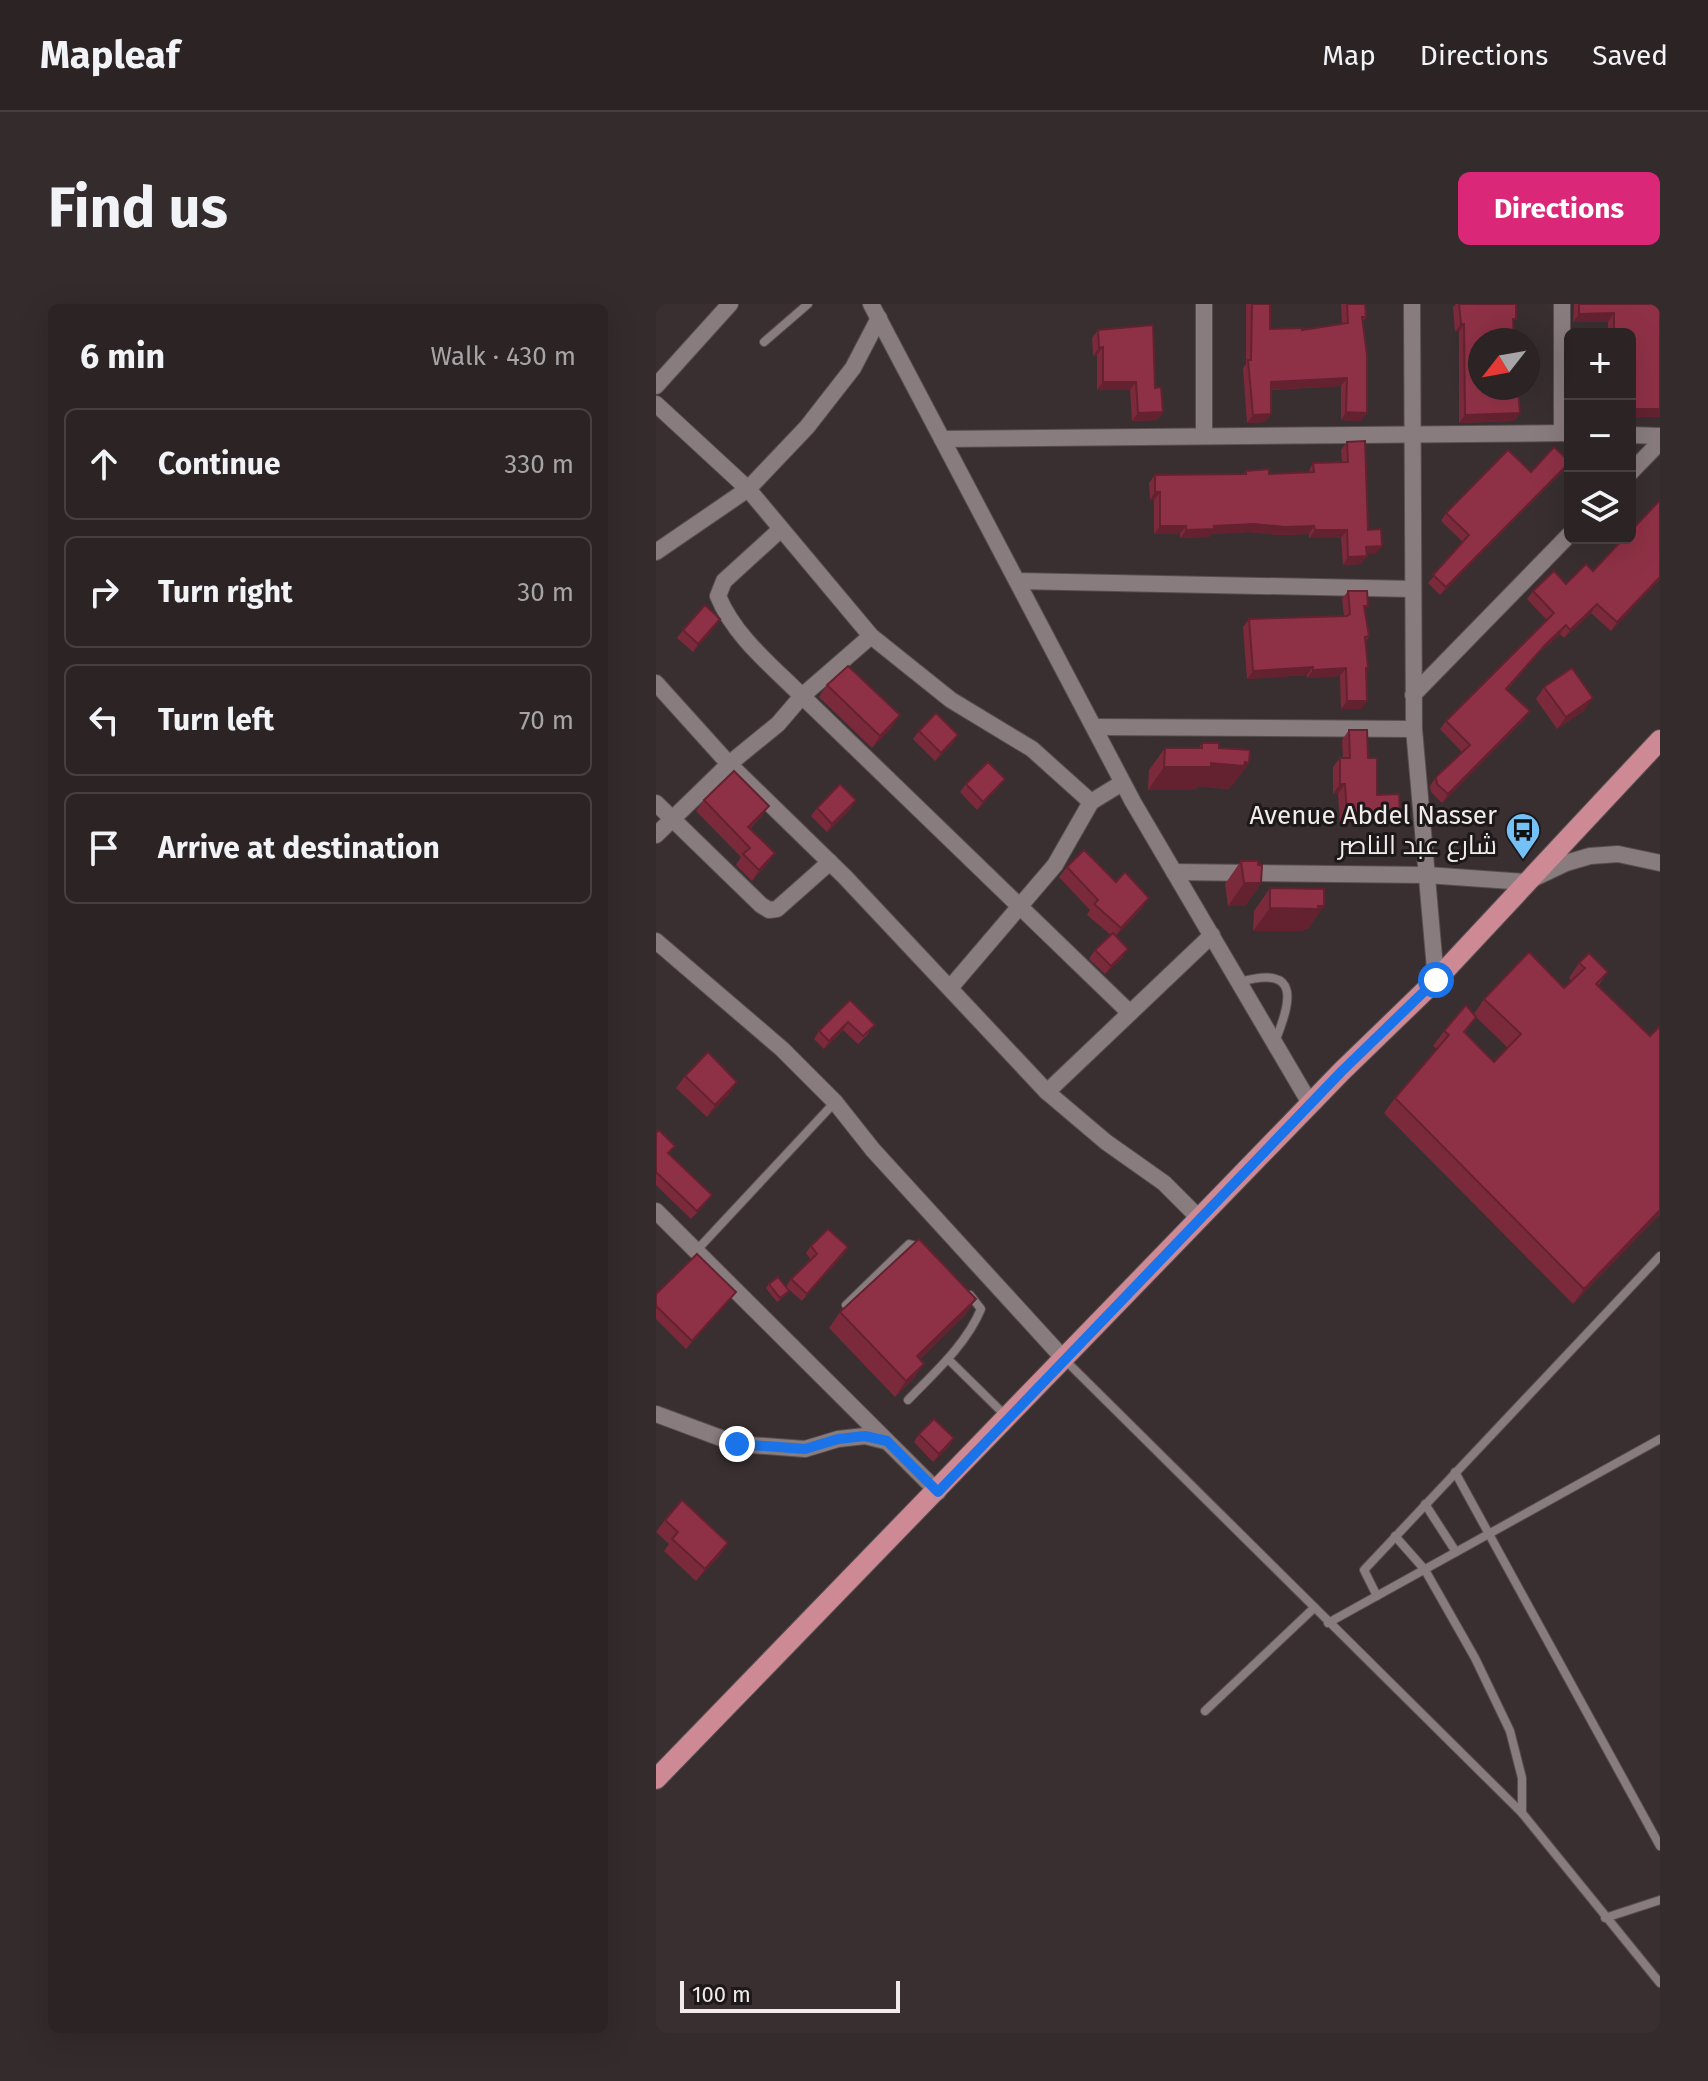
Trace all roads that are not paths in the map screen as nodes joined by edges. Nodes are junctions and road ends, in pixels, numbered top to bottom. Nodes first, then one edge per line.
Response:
1 (730, 304) edge
2 (808, 304) edge
3 (1204, 304) edge
4 (1412, 304) edge
5 (1562, 304) edge
6 (875, 311) edge
7 (764, 342) dead end
8 (656, 386) edge
9 (1565, 400) edge
10 (656, 404) edge
11 (1564, 432) edge
12 (1412, 434) junction
13 (1636, 435) edge
14 (1204, 436) junction
15 (1660, 436) edge
16 (942, 439) junction
17 (1660, 442) edge
18 (1631, 472) edge
19 (748, 489) junction
20 (781, 529) junction
21 (1564, 540) edge
22 (656, 552) edge
23 (1017, 581) junction
24 (1413, 589) junction
25 (871, 636) junction
26 (656, 683) edge
27 (1413, 695) junction
28 (802, 696) junction
29 (1094, 727) junction
30 (1414, 729) junction
31 (1660, 740) edge
32 (729, 764) junction
33 (1122, 783) junction
34 (1091, 802) junction
35 (656, 803) edge
36 (673, 820) junction
37 (656, 835) edge
38 (830, 862) junction
39 (1660, 863) edge
40 (1174, 872) junction
41 (1427, 875) junction
42 (1526, 882) junction
43 (1020, 907) junction
44 (1212, 935) junction
45 (656, 941) edge
46 (1436, 980) junction
47 (1240, 982) junction
48 (950, 988) junction
49 (1130, 1013) junction
50 (1275, 1043) junction
51 (1047, 1092) junction
52 (835, 1102) junction
53 (1311, 1105) junction
54 (656, 1211) edge
55 (1200, 1219) junction
56 (696, 1251) junction
57 (928, 1253) edge
58 (1659, 1259) edge
59 (962, 1287) edge
60 (846, 1305) edge
61 (948, 1359) junction
62 (1064, 1359) junction
63 (908, 1400) dead end
64 (656, 1414) edge
65 (1008, 1418) junction
66 (1660, 1439) edge
67 (887, 1441) junction
68 (1455, 1472) junction
69 (938, 1492) junction
70 (1425, 1504) junction
71 (1489, 1534) junction
72 (1395, 1536) junction
73 (1456, 1552) junction
74 (1425, 1570) junction
75 (1377, 1596) junction
76 (1314, 1608) junction
77 (1328, 1623) junction
78 (1205, 1711) dead end
79 (656, 1779) edge
80 (1522, 1813) junction
81 (1660, 1846) edge
82 (1660, 1900) edge
83 (1605, 1918) junction
84 (1660, 1983) edge

1 - 8 street
2 - 7 lane
3 - 14 street
4 - 12 street
5 - 9 street
6 - 16 street
6 - 19 street
10 - 19 street
11 - 12 street
12 - 14 street
12 - 24 street
13 - 15 street
14 - 16 street
16 - 23 street
17 - 18 street
19 - 20 street
19 - 22 street
20 - 25 street
20 - 28 street
21 - 27 street
23 - 24 street
23 - 29 street
24 - 27 street
25 - 28 street
25 - 34 street
26 - 32 street
27 - 30 street
28 - 32 street
28 - 43 street
29 - 30 street
29 - 33 street
30 - 41 street
31 - 42 main road
32 - 36 street
32 - 38 street
33 - 34 street
33 - 40 street
34 - 43 street
35 - 36 street
36 - 37 street
36 - 38 street
38 - 48 street
39 - 42 street
40 - 41 street
40 - 44 street
41 - 42 street
41 - 46 street
42 - 46 main road
43 - 48 street
43 - 49 street
44 - 47 street
44 - 49 street
45 - 52 street
46 - 53 main road
47 - 50 street
47 - 50 lane
48 - 51 street
49 - 51 street
50 - 53 street
51 - 55 street
52 - 56 lane
52 - 62 street
53 - 55 main road
54 - 56 street
55 - 62 main road
56 - 67 street
57 - 60 lane
58 - 68 lane
59 - 61 lane
61 - 63 lane
61 - 65 lane
62 - 65 main road
62 - 76 lane
64 - 67 street
65 - 69 main road
66 - 71 lane
67 - 69 street
68 - 70 lane
68 - 71 lane
69 - 79 main road
70 - 72 lane
70 - 73 lane
71 - 73 lane
71 - 81 lane
72 - 74 lane
72 - 75 lane
73 - 74 lane
74 - 75 lane
74 - 80 lane
75 - 77 lane
76 - 77 lane
76 - 78 lane
77 - 80 lane
80 - 83 lane
82 - 83 lane
83 - 84 lane

